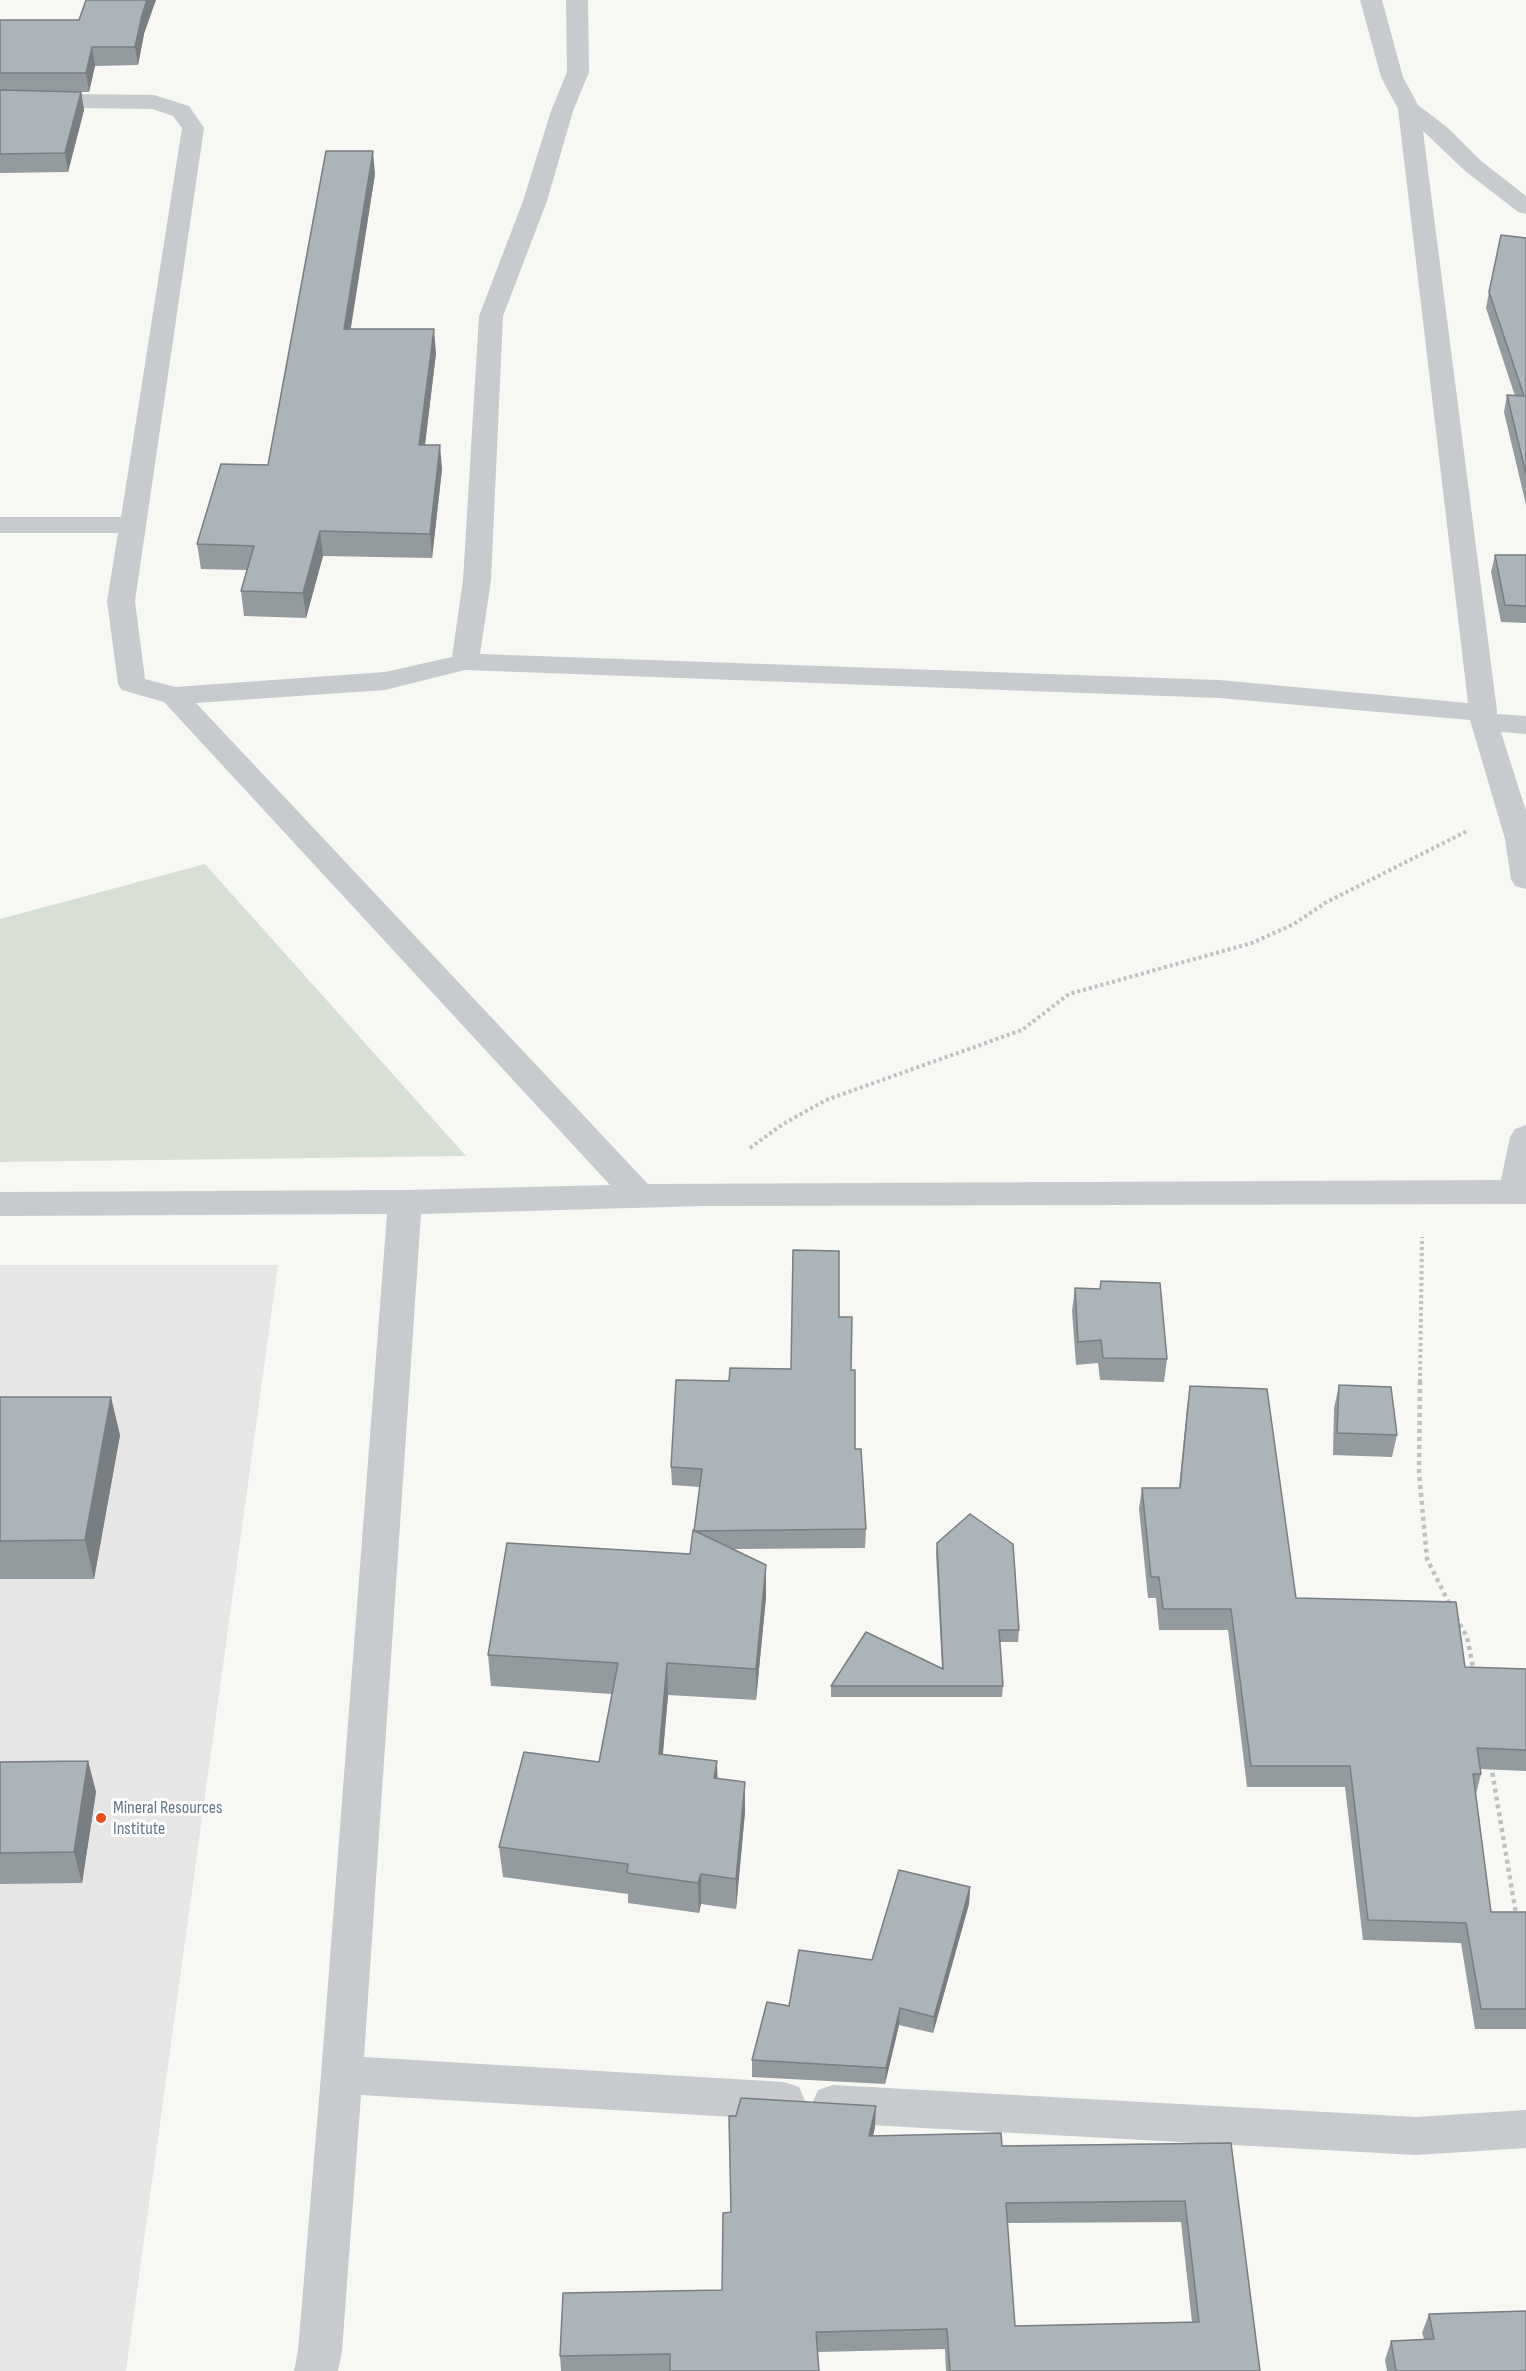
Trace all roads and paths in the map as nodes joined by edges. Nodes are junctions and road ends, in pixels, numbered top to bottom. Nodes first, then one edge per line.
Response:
1 (577, 0) edge
2 (1371, 0) edge
3 (0, 99) edge
4 (1409, 109) junction
5 (1526, 207) edge
6 (0, 525) edge
7 (134, 525) junction
8 (465, 662) junction
9 (174, 696) junction
10 (1484, 717) junction
11 (1526, 725) edge
12 (1512, 810) junction
13 (1526, 879) edge
14 (1526, 1137) edge
15 (1423, 1191) junction
16 (1520, 1192) edge
17 (638, 1194) junction
18 (702, 1194) junction
19 (405, 1202) junction
20 (0, 1204) edge
21 (1477, 1684) edge
22 (1491, 1763) edge
23 (1517, 1921) edge
24 (342, 2075) junction
25 (1526, 2129) edge
26 (316, 2371) edge

1 - 8 street
2 - 4 street
3 - 7 street
4 - 5 street
4 - 10 street
6 - 7 street
7 - 9 street
8 - 9 street
8 - 10 street
9 - 17 street
10 - 11 street
10 - 12 street
12 - 13 street
12 - 18 path
14 - 16 street
15 - 16 street
15 - 18 street
15 - 21 path
17 - 18 street
17 - 19 street
19 - 20 street
19 - 24 street
22 - 23 path
24 - 25 street
24 - 26 street

